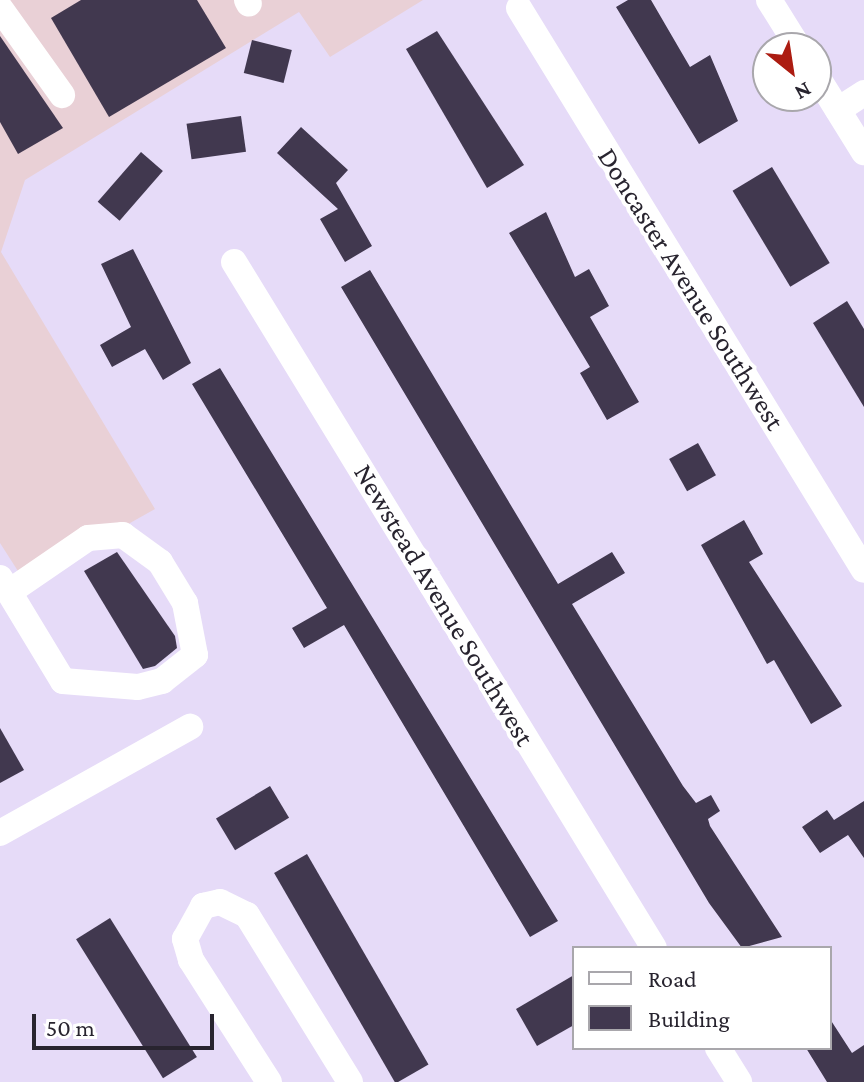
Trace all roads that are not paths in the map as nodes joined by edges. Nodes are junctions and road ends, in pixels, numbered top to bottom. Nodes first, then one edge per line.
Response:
1 (769, 0) edge
2 (0, 8) edge
3 (519, 8) dead end
4 (789, 32) edge
5 (864, 93) edge
6 (62, 95) dead end
7 (832, 100) edge
8 (838, 110) junction
9 (864, 152) edge
10 (234, 262) dead end
11 (864, 570) edge
12 (4, 585) edge
13 (190, 727) dead end
14 (0, 833) edge
15 (653, 946) edge
16 (719, 1050) edge
17 (269, 1082) edge
18 (350, 1082) edge
19 (739, 1082) edge

1 - 4 street
2 - 6 street
3 - 11 street, Doncaster Avenue Southwest
5 - 8 street
7 - 8 street
8 - 9 street
10 - 15 street, Newstead Avenue Southwest
12 - 12 street
13 - 14 street
16 - 19 street
17 - 18 street

